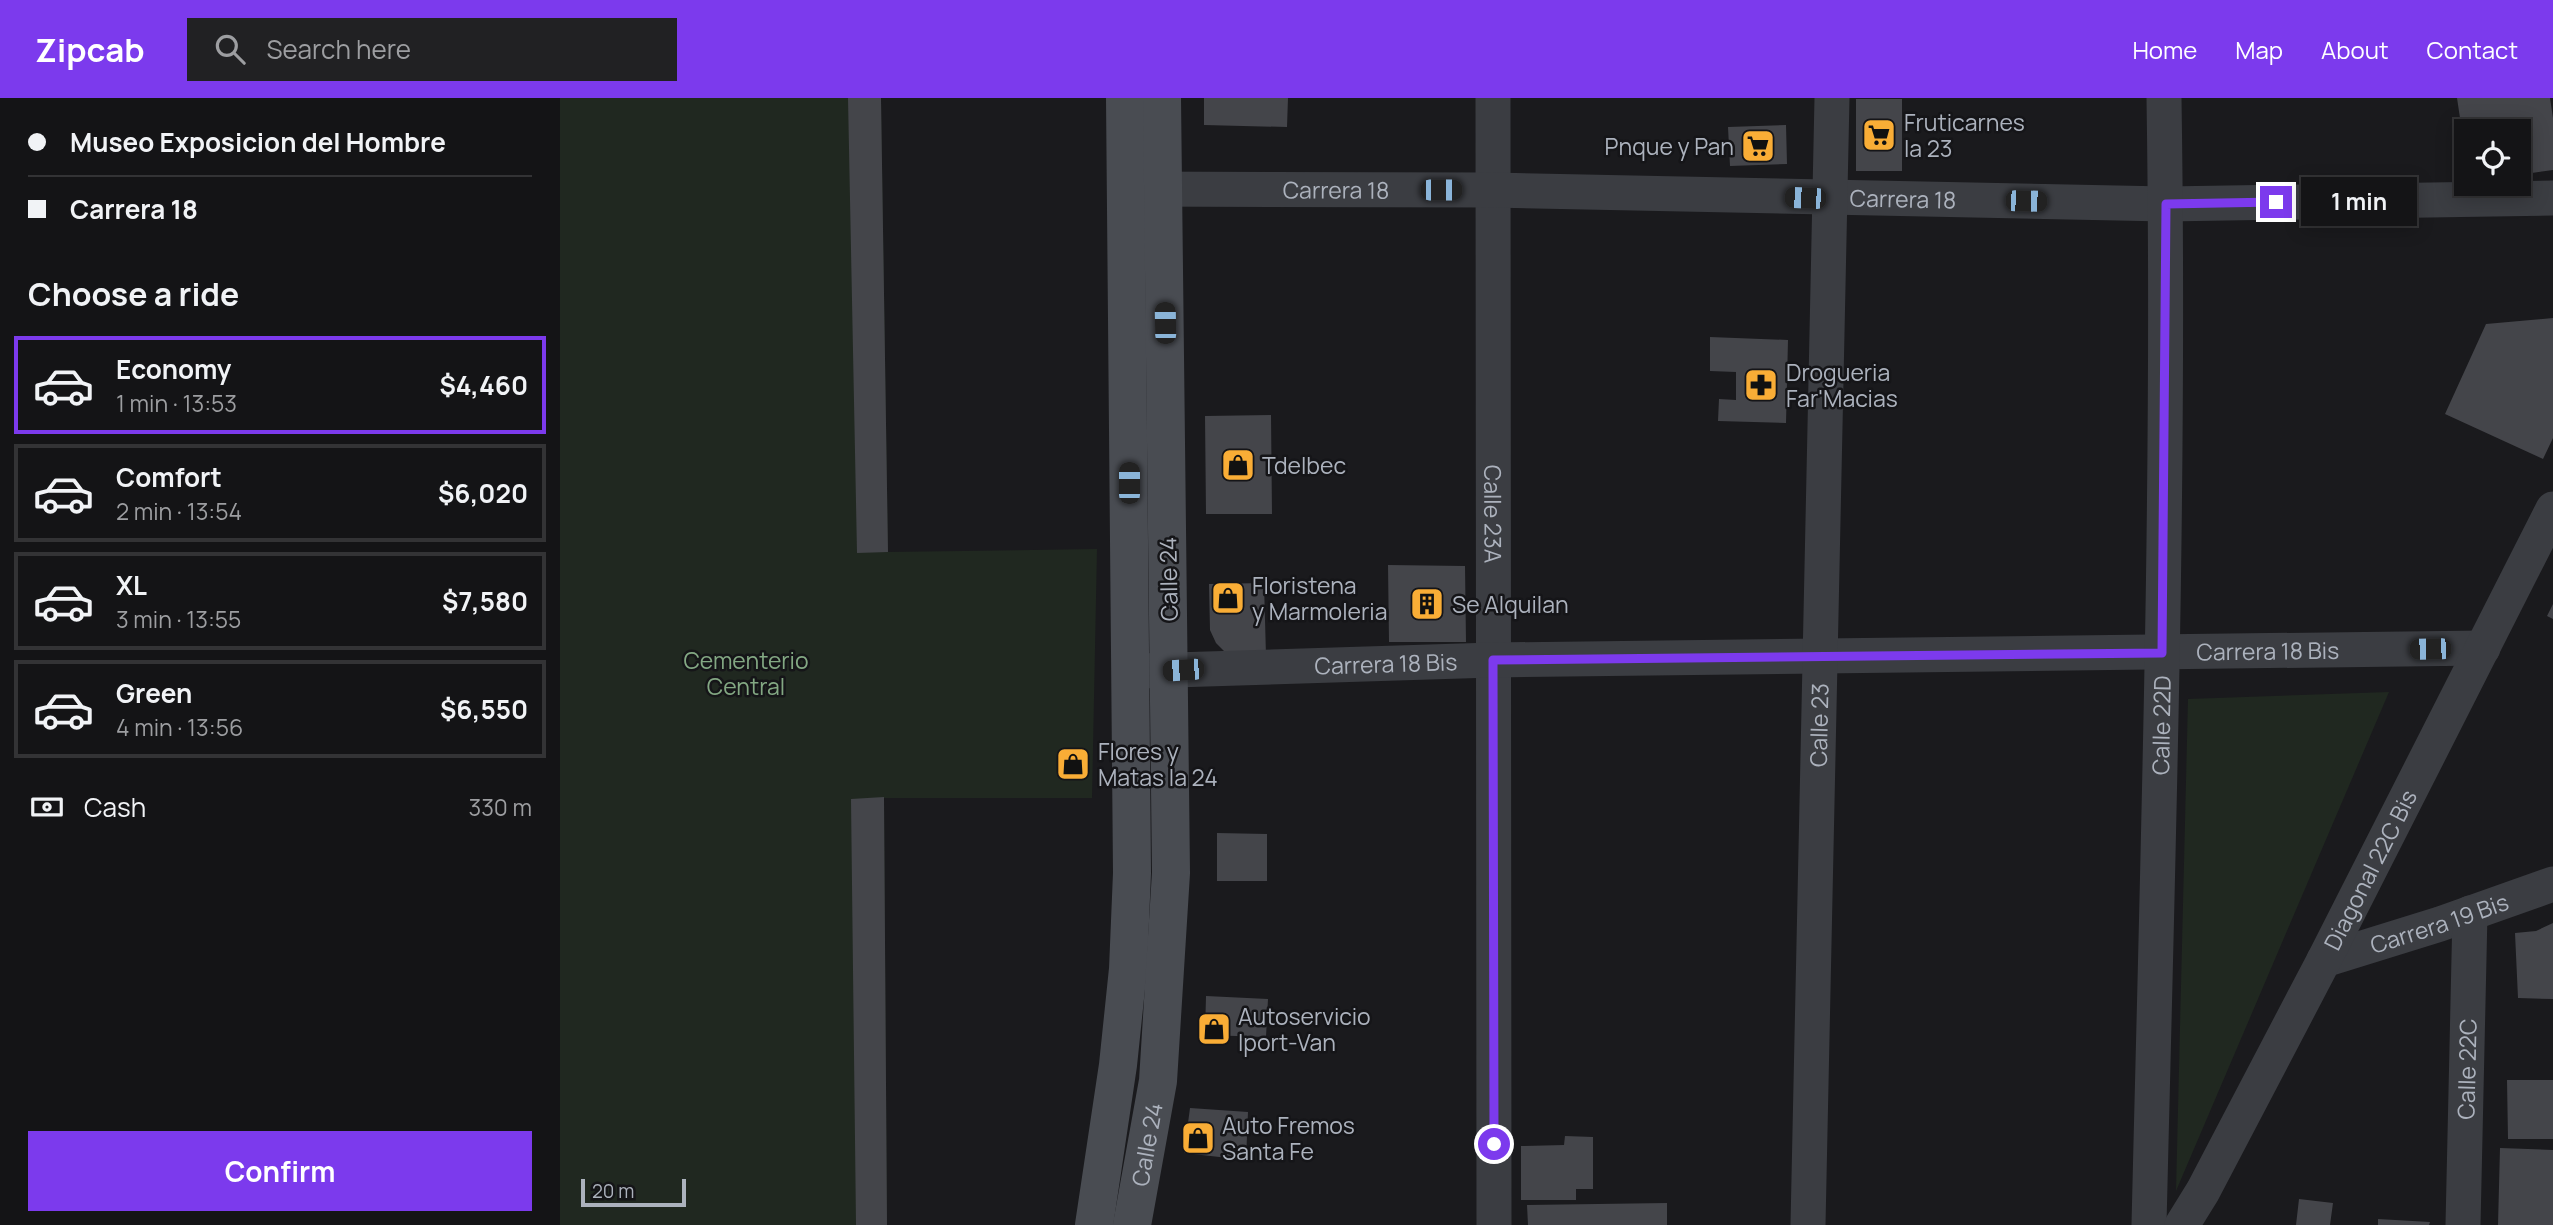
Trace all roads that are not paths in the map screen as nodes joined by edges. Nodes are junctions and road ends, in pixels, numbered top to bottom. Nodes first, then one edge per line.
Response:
1 (1125, 98) edge
2 (1162, 98) edge
3 (1493, 98) edge
4 (1832, 98) edge
5 (2164, 98) edge
6 (1145, 189) junction
7 (1493, 190) junction
8 (1831, 198) junction
9 (2553, 198) edge
10 (2166, 204) junction
11 (2553, 509) edge
12 (2483, 648) junction
13 (2162, 653) junction
14 (1819, 656) junction
15 (1493, 660) junction
16 (1130, 670) junction
17 (1169, 671) junction
18 (2553, 884) edge
19 (2455, 919) junction
20 (2324, 960) junction
21 (1094, 1225) edge
22 (1132, 1225) edge
23 (1494, 1225) edge
24 (1808, 1225) edge
25 (2149, 1225) edge
26 (2182, 1225) edge
27 (2463, 1225) edge

1 - 6 street, Calle 24
2 - 6 street, Calle 24
3 - 7 street, Calle 23A
4 - 8 street, Calle 23
5 - 10 street, Calle 22D
6 - 7 street, Carrera 18
6 - 16 street, Calle 24
6 - 17 street, Calle 24
7 - 8 street, Carrera 18
7 - 15 street, Calle 23A
8 - 10 street, Carrera 18
8 - 14 street, Calle 23
9 - 10 street, Carrera 18
10 - 13 street, Calle 22D
11 - 12 street, Diagonal 22C Bis
12 - 13 street, Carrera 18 Bis
12 - 20 street, Diagonal 22C Bis
13 - 14 street, Carrera 18 Bis
13 - 25 street, Calle 22D
14 - 15 street, Carrera 18 Bis
14 - 24 street, Calle 23
15 - 17 street, Carrera 18 Bis
15 - 23 street, Calle 23A
16 - 17 street, Carrera 18 Bis
16 - 21 street, Calle 24
17 - 22 street, Calle 24
18 - 19 street, Carrera 19 Bis
19 - 20 street, Carrera 19 Bis
19 - 27 street, Calle 22C
20 - 26 street, Diagonal 22C Bis

